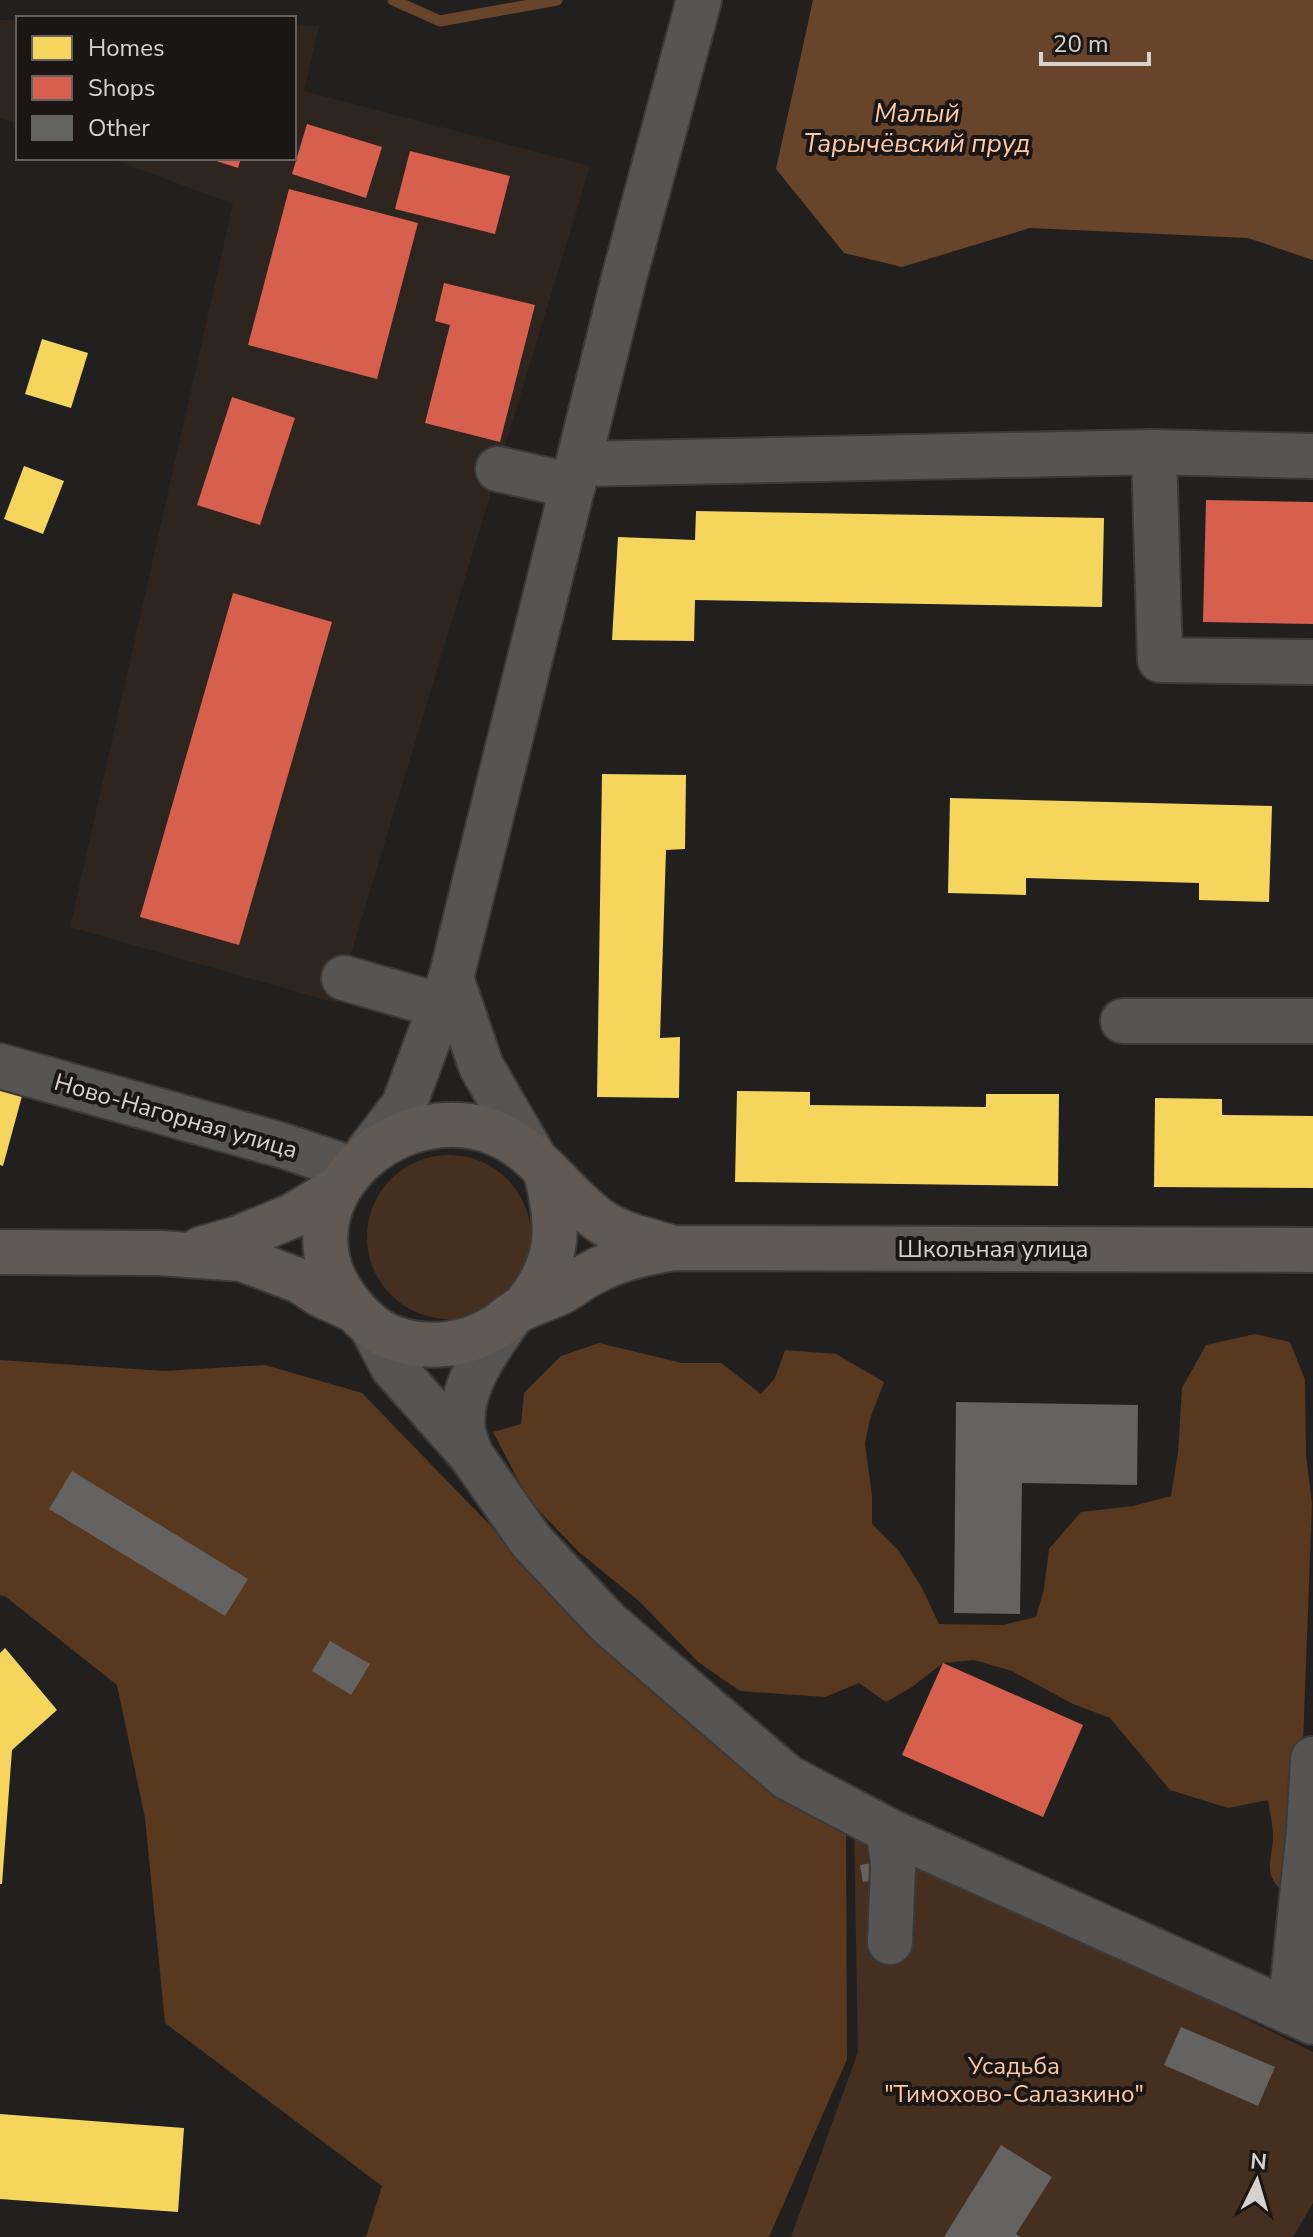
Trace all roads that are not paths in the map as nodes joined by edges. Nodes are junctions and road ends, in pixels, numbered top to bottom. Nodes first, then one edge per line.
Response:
1 (699, 0) edge
2 (1154, 452) junction
3 (1313, 456) edge
4 (498, 469) dead end
5 (576, 475) junction
6 (1313, 662) edge
7 (344, 978) dead end
8 (446, 992) junction
9 (1123, 1021) dead end
10 (1313, 1021) edge
11 (0, 1066) edge
12 (538, 1162) junction
13 (353, 1170) junction
14 (673, 1248) junction
15 (1313, 1250) edge
16 (0, 1252) edge
17 (159, 1253) junction
18 (516, 1312) junction
19 (363, 1318) junction
20 (471, 1455) junction
21 (1313, 1759) edge
22 (889, 1831) junction
23 (890, 1942) dead end
24 (1302, 2017) edge

1 - 5 street
2 - 3 street
2 - 5 street
2 - 6 street
4 - 5 street
5 - 8 street
7 - 8 street
8 - 12 street
8 - 13 street
9 - 10 street
11 - 13 street, Ново-Нагорная улица
12 - 13 main road
12 - 14 main road
12 - 18 main road
13 - 17 main road
13 - 19 main road
14 - 15 main road, Школьная улица
14 - 18 main road
16 - 17 main road
17 - 19 main road
18 - 19 main road
18 - 20 street
19 - 20 street
20 - 22 street
21 - 24 street
22 - 23 street
22 - 24 street

